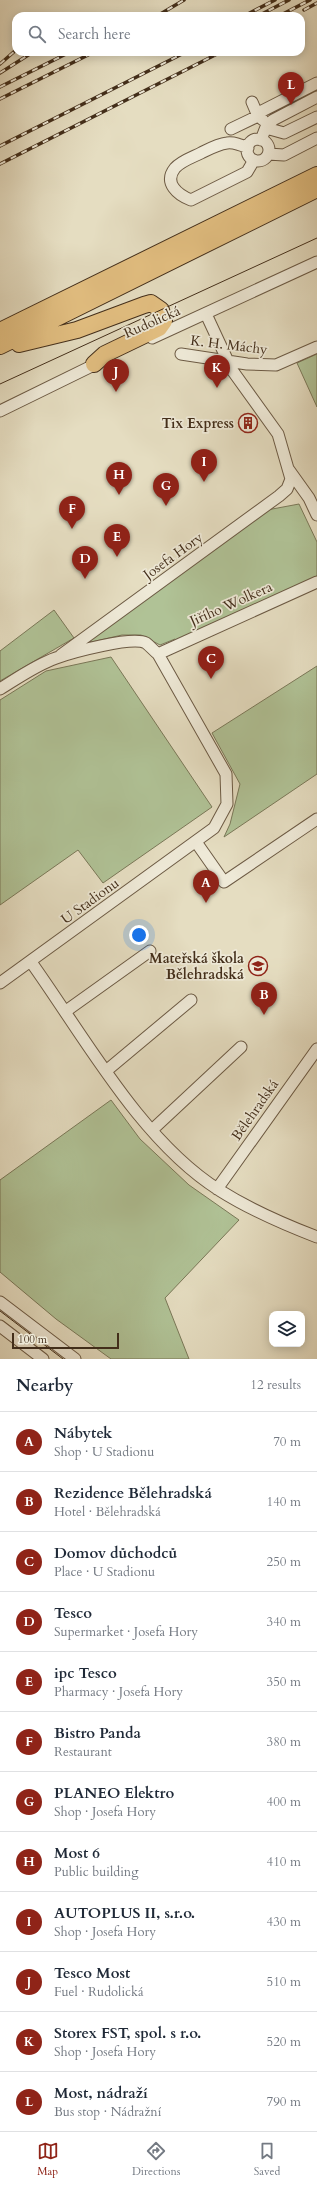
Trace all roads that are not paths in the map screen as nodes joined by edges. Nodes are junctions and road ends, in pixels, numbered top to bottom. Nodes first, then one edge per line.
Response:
1 (317, 83) edge
2 (317, 97) edge
3 (252, 102) dead end
4 (258, 116) junction
5 (317, 117) edge
6 (267, 126) junction
7 (231, 129) dead end
8 (317, 138) edge
9 (261, 140) junction
10 (248, 148) junction
11 (268, 154) junction
12 (254, 160) junction
13 (317, 176) edge
14 (317, 189) edge
15 (317, 262) edge
16 (206, 314) junction
17 (0, 331) edge
18 (0, 347) edge
19 (317, 347) edge
20 (181, 354) dead end
21 (227, 360) junction
22 (94, 364) junction
23 (0, 411) edge
24 (288, 468) junction
25 (317, 515) edge
26 (317, 582) edge
27 (158, 654) junction
28 (56, 658) junction
29 (0, 689) edge
30 (317, 819) edge
31 (196, 842) junction
32 (150, 951) dead end
33 (31, 962) junction
34 (0, 983) edge
35 (191, 1000) dead end
36 (66, 1011) junction
37 (241, 1047) dead end
38 (317, 1049) edge
39 (106, 1071) junction
40 (152, 1130) junction
41 (217, 1189) junction
42 (317, 1237) edge
43 (0, 1302) edge
44 (0, 1326) edge
45 (43, 1359) edge
46 (75, 1359) edge

1 - 4 street
2 - 6 street
3 - 4 street
4 - 6 street
4 - 7 street
5 - 6 street
6 - 9 street
8 - 11 street
9 - 10 street
9 - 11 street
10 - 12 street
10 - 12 street
11 - 12 street
13 - 17 highway
14 - 18 highway
15 - 16 street, Rudolická
16 - 21 street, Josefa Hory
16 - 22 street, Rudolická
18 - 22 highway
19 - 21 street, K. H. Máchy
20 - 21 street, K. H. Máchy
21 - 24 street, Josefa Hory
22 - 23 street, Rudolická
24 - 25 street, Josefa Hory
24 - 28 street, Josefa Hory
26 - 27 street, Jiřího Wolkera
27 - 28 street
27 - 31 street, U Stadionu
28 - 29 street
30 - 31 street
31 - 33 street, U Stadionu
32 - 36 street
33 - 34 street, U Stadionu
33 - 36 street
35 - 39 street
36 - 39 street
37 - 40 street
38 - 41 street, Bělehradská
39 - 40 street
40 - 41 street
41 - 42 street
43 - 46 street
44 - 45 street

